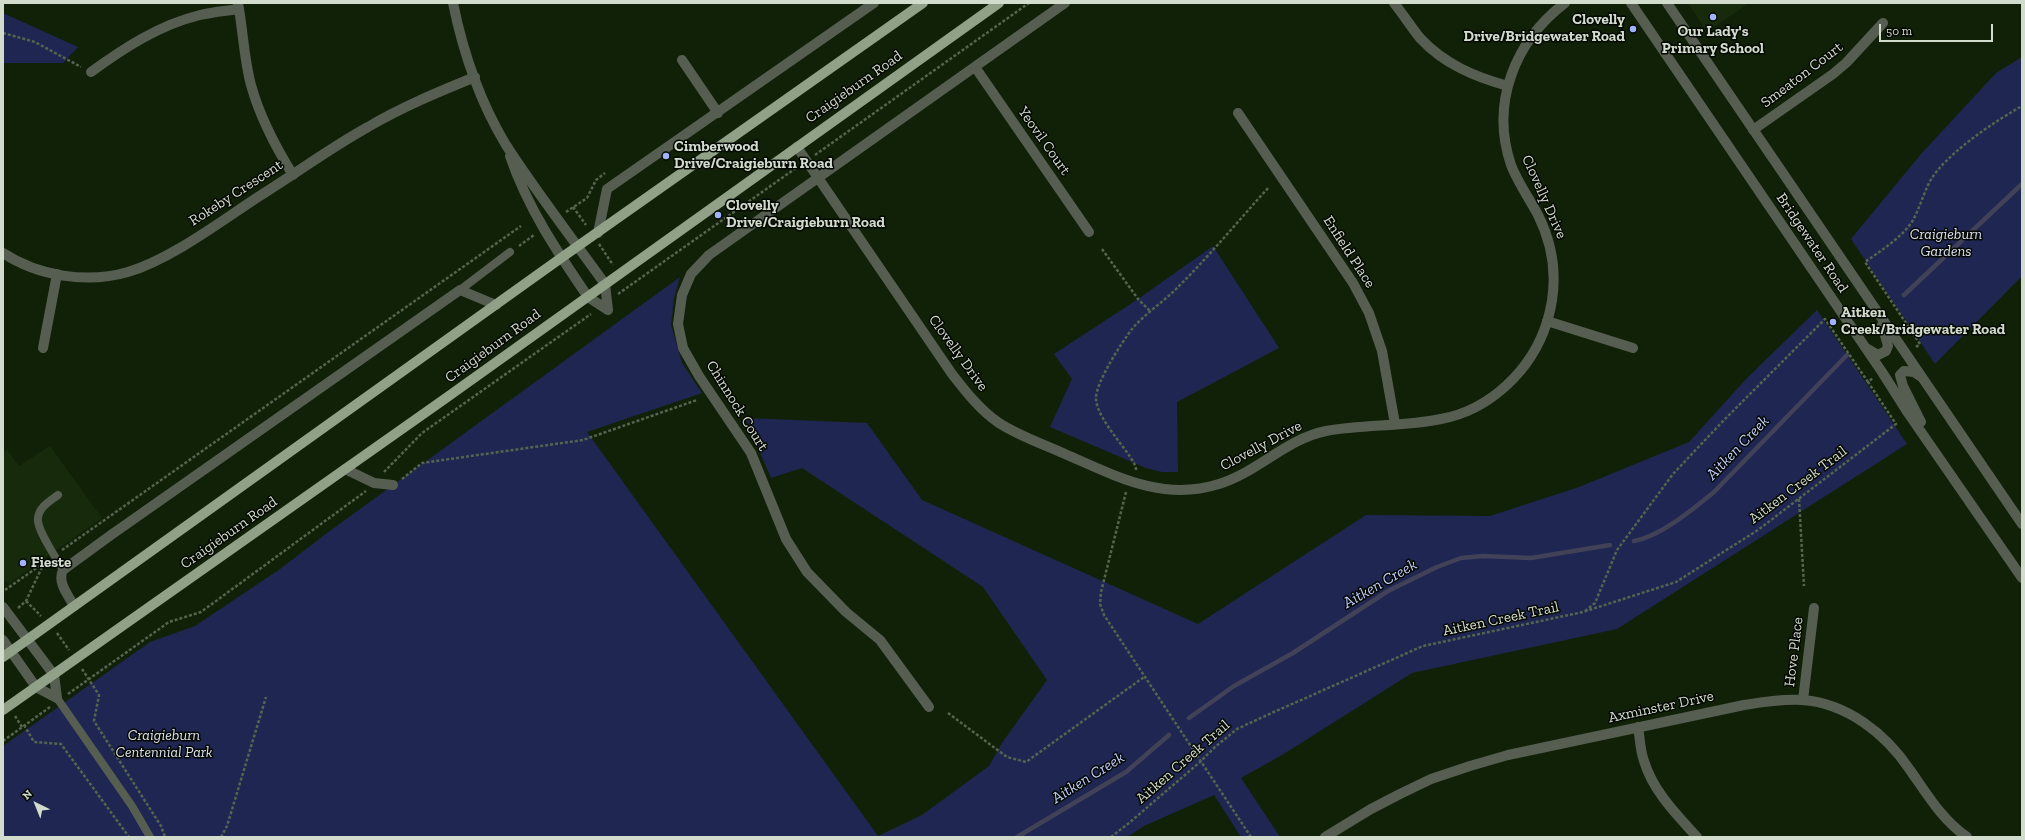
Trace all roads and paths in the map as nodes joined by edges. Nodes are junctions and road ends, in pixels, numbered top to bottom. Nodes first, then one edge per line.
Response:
1 (453, 3) edge
2 (874, 3) edge
3 (923, 3) edge
4 (999, 3) edge
5 (1065, 3) edge
6 (1394, 3) edge
7 (1565, 3) edge
8 (1631, 3) edge
9 (1667, 3) edge
10 (239, 6) edge
11 (1883, 23) dead end
12 (3, 34) edge
13 (682, 60) dead end
14 (975, 67) junction
15 (91, 72) joint
16 (474, 77) junction
17 (1508, 86) junction
18 (2022, 106) edge
19 (1238, 112) dead end
20 (718, 113) junction
21 (1753, 130) junction
22 (506, 145) junction
23 (797, 147) junction
24 (293, 175) junction
25 (819, 177) junction
26 (1269, 187) dead end
27 (521, 226) dead end
28 (544, 228) junction
29 (1089, 232) dead end
30 (598, 233) junction
31 (578, 246) junction
32 (1102, 249) dead end
33 (510, 252) joint
34 (3, 253) edge
35 (561, 258) junction
36 (1865, 262) dead end
37 (57, 274) junction
38 (605, 284) junction
39 (460, 290) junction
40 (588, 297) junction
41 (496, 304) junction
42 (595, 311) dead end
43 (1151, 312) junction
44 (1877, 312) junction
45 (1547, 321) junction
46 (1863, 345) junction
47 (43, 348) dead end
48 (1633, 348) dead end
49 (1921, 377) junction
50 (1868, 382) dead end
51 (697, 400) dead end
52 (1395, 424) junction
53 (1896, 424) dead end
54 (1931, 445) junction
55 (1137, 468) dead end
56 (345, 469) junction
57 (374, 483) junction
58 (393, 485) joint
59 (58, 495) dead end
60 (1124, 496) dead end
61 (1798, 498) junction
62 (2022, 524) edge
63 (55, 555) junction
64 (45, 562) junction
65 (63, 570) junction
66 (2022, 578) edge
67 (1804, 586) dead end
68 (4, 590) dead end
69 (26, 601) junction
70 (74, 606) junction
71 (1814, 608) dead end
72 (6, 611) edge
73 (1583, 612) junction
74 (49, 624) junction
75 (28, 639) junction
76 (3, 640) edge
77 (7, 654) edge
78 (75, 659) junction
79 (54, 675) junction
80 (1144, 677) junction
81 (89, 679) junction
82 (36, 687) junction
83 (266, 697) dead end
84 (58, 699) junction
85 (1803, 700) junction
86 (930, 708) dead end
87 (3, 710) edge
88 (948, 712) dead end
89 (24, 726) junction
90 (1638, 727) junction
91 (3, 741) edge
92 (1200, 762) junction
93 (129, 837) edge
94 (150, 837) edge
95 (165, 837) edge
96 (221, 837) edge
97 (1111, 837) edge
98 (1251, 837) edge
99 (1325, 837) edge
100 (1697, 837) edge
101 (1967, 837) edge

1 - 16 street
2 - 20 street
3 - 30 main road, Craigieburn Road
4 - 23 main road, Craigieburn Road
5 - 14 street, Chinnock Court
6 - 17 street
7 - 17 street, Clovelly Drive
8 - 46 street, Bridgewater Road
9 - 21 street, Bridgewater Road
10 - 15 street
10 - 24 street
11 - 21 street, Smeaton Court
12 - 15 path
13 - 20 street
14 - 25 street, Chinnock Court
14 - 29 street, Yeovil Court
16 - 22 street
16 - 24 street, Rokeby Crescent
17 - 45 street, Clovelly Drive
18 - 36 path
19 - 52 street, Enfield Place
20 - 30 street
21 - 44 street, Bridgewater Road
22 - 28 street
22 - 31 street
23 - 25 street, Clovelly Drive
23 - 38 main road, Craigieburn Road
24 - 37 street, Rokeby Crescent
25 - 52 street, Clovelly Drive
25 - 86 street, Chinnock Court
26 - 43 path
27 - 63 path
28 - 33 path
28 - 35 street
30 - 31 main road, Craigieburn Road
31 - 35 main road, Craigieburn Road
31 - 38 street
32 - 43 path
33 - 39 lane
34 - 37 street, Rokeby Crescent
35 - 40 street
35 - 41 main road, Craigieburn Road
37 - 47 street
38 - 40 main road, Craigieburn Road
38 - 40 street
39 - 41 street
39 - 65 street
40 - 56 main road, Craigieburn Road
41 - 70 main road, Craigieburn Road
42 - 57 path
43 - 55 path
44 - 46 street
44 - 49 street, Bridgewater Road
45 - 48 street
45 - 52 street, Clovelly Drive
46 - 54 street, Bridgewater Road
49 - 54 street
49 - 62 street, Bridgewater Road
50 - 73 path
51 - 58 path
53 - 61 path, Aitken Creek Trail
54 - 66 street, Bridgewater Road
56 - 57 street
56 - 78 main road, Craigieburn Road
57 - 58 street
57 - 81 path
59 - 63 lane
60 - 80 path
61 - 67 path
61 - 73 path, Aitken Creek Trail
63 - 64 path
63 - 65 lane
64 - 68 path
64 - 69 path
65 - 70 street
69 - 72 path
69 - 74 path
70 - 74 main road, Craigieburn Road
71 - 85 street, Hove Place
72 - 75 street
73 - 92 path, Aitken Creek Trail
74 - 75 main road, Craigieburn Road
74 - 78 path
75 - 77 main road, Craigieburn Road
75 - 79 street
76 - 77 street
77 - 82 street
78 - 79 main road, Craigieburn Road
78 - 81 path
79 - 82 main road, Craigieburn Road
79 - 84 street
80 - 88 path
80 - 92 path
81 - 84 path
81 - 95 path
82 - 84 street
82 - 87 main road, Craigieburn Road
83 - 96 path
84 - 89 path
84 - 94 lane
85 - 90 street, Axminster Drive
85 - 101 street, Axminster Drive
89 - 91 path
89 - 93 path
90 - 99 street, Axminster Drive
90 - 100 street
92 - 97 path, Aitken Creek Trail
92 - 98 path

